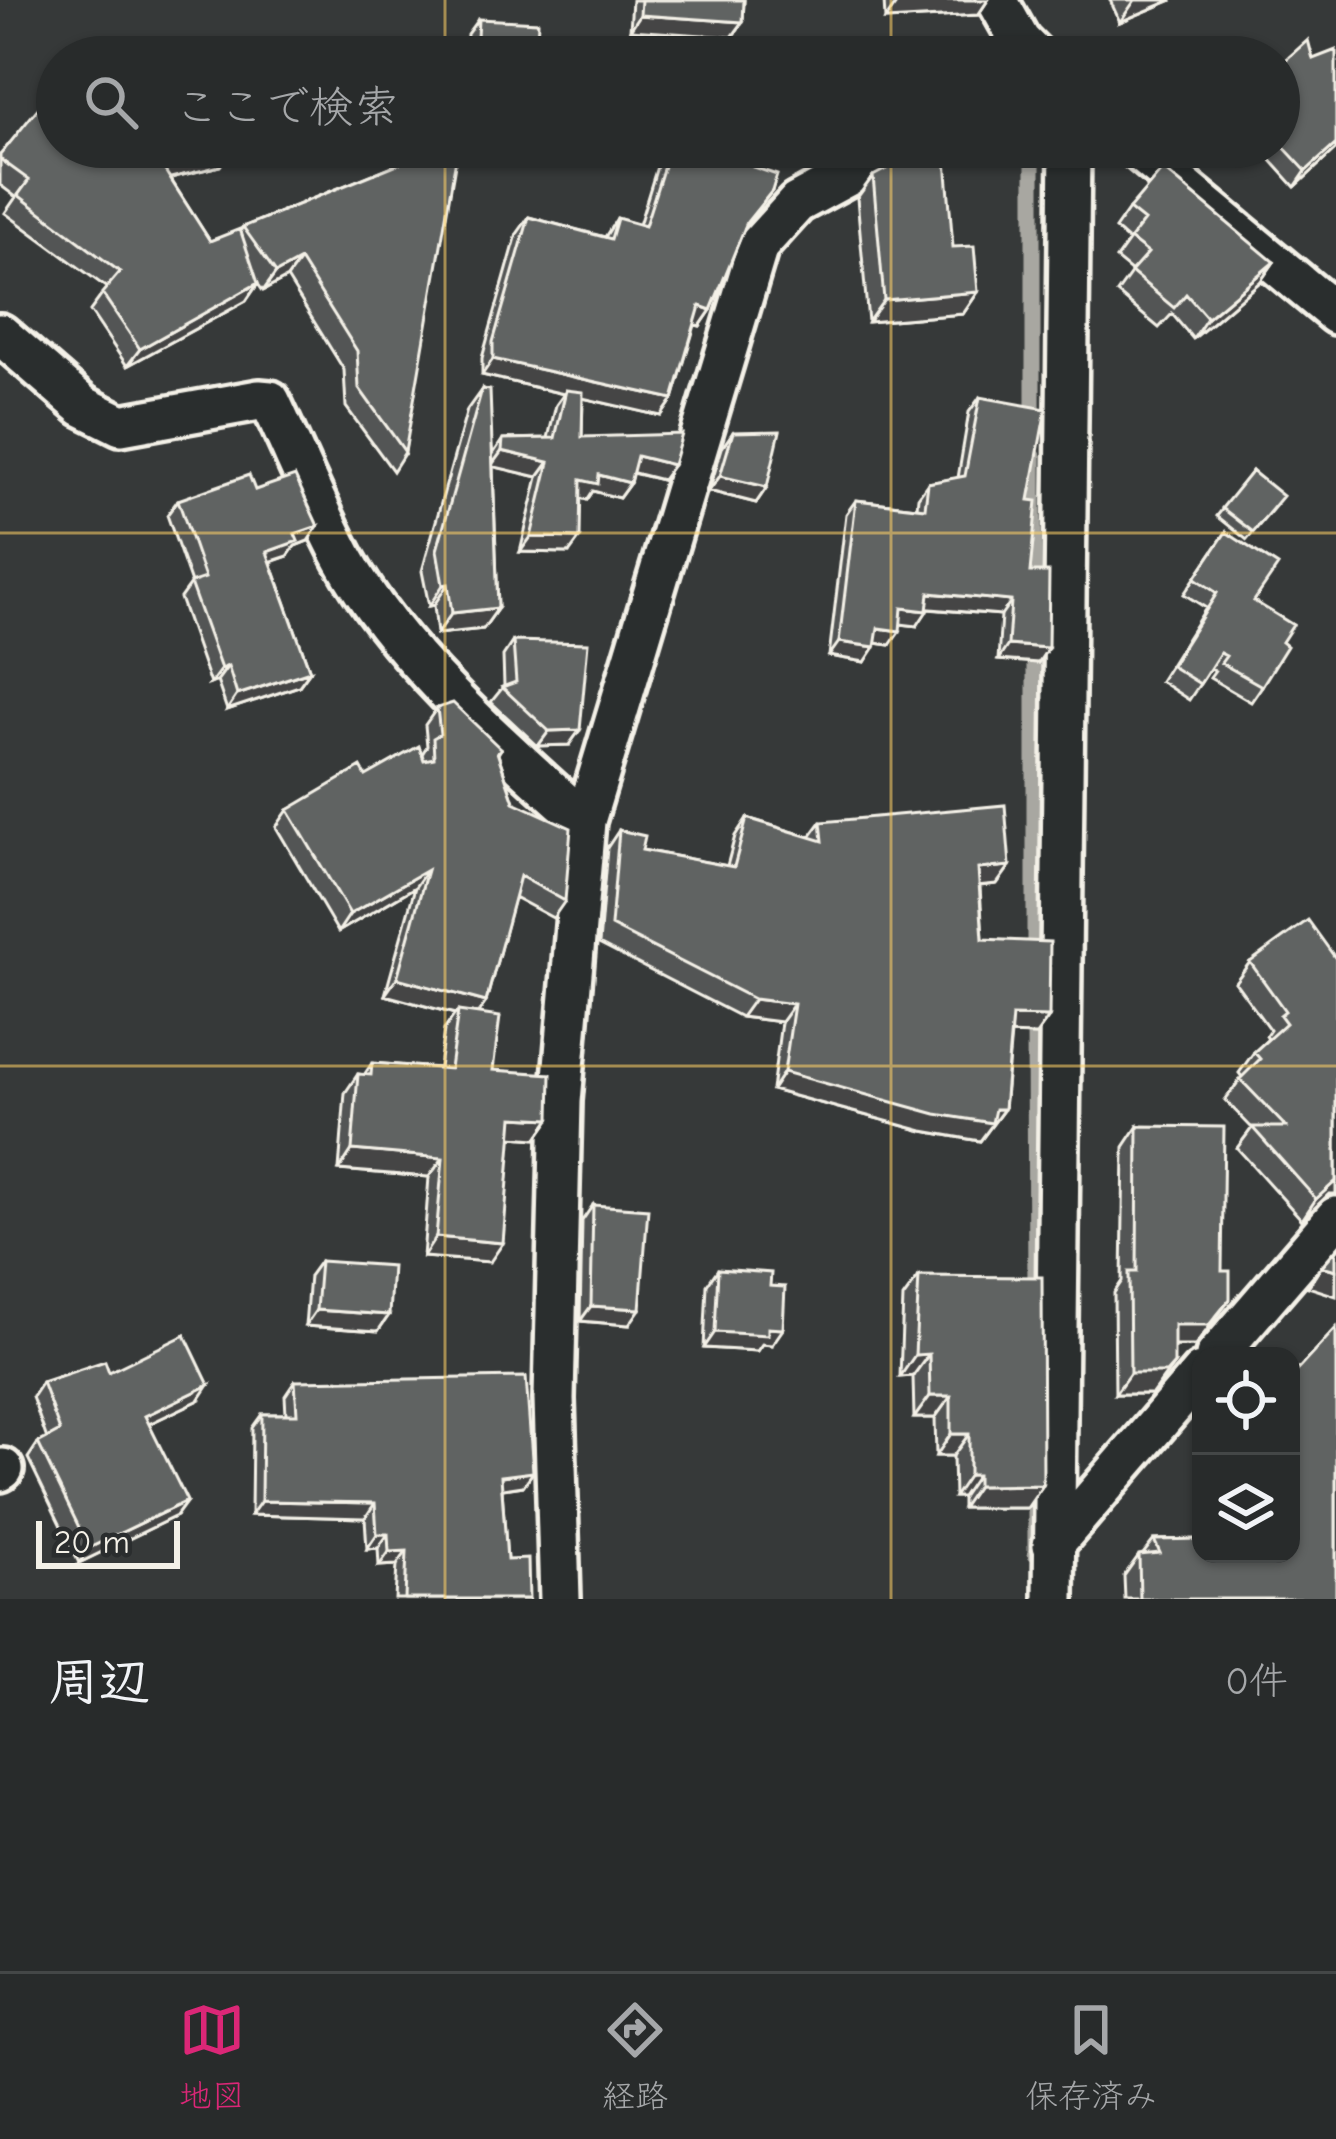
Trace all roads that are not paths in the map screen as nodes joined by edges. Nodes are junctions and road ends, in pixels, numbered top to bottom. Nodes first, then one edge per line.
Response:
1 (997, 0) edge
2 (1017, 36) edge
3 (862, 168) edge
4 (1070, 168) edge
5 (1161, 168) edge
6 (1336, 314) edge
7 (0, 334) edge
8 (585, 821) junction
9 (1336, 1216) edge
10 (1224, 1347) edge
11 (1192, 1383) edge
12 (1052, 1545) junction
13 (560, 1599) edge
14 (1054, 1599) edge

1 - 2 street
3 - 8 street
4 - 12 street
5 - 6 street
7 - 8 street
8 - 13 street
9 - 10 street
11 - 12 street
12 - 14 street

